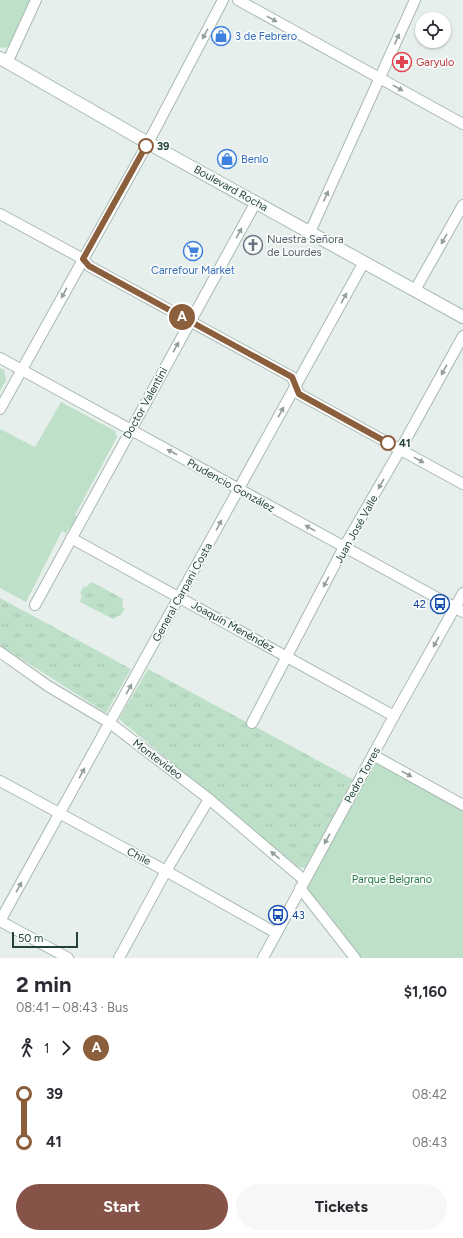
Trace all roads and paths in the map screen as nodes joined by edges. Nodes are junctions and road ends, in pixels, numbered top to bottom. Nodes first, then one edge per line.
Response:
1 (36, 0) edge
2 (223, 0) edge
3 (238, 0) edge
4 (415, 0) edge
5 (4, 61) edge
6 (380, 78) junction
7 (463, 124) edge
8 (148, 143) junction
9 (256, 202) junction
10 (463, 205) edge
11 (0, 214) edge
12 (310, 232) junction
13 (83, 259) junction
14 (364, 262) junction
15 (415, 290) junction
16 (463, 317) edge
17 (190, 322) junction
18 (463, 336) edge
19 (0, 358) edge
20 (22, 370) junction
21 (295, 386) junction
22 (0, 409) edge
23 (130, 430) junction
24 (400, 450) junction
25 (463, 484) edge
26 (238, 489) junction
27 (71, 538) junction
28 (344, 547) junction
29 (463, 593) edge
30 (180, 597) junction
31 (35, 605) dead end
32 (459, 610) edge
33 (288, 656) junction
34 (2, 658) edge
35 (394, 716) junction
36 (110, 722) junction
37 (252, 723) dead end
38 (373, 755) junction
39 (0, 782) edge
40 (209, 799) junction
41 (463, 805) edge
42 (59, 814) junction
43 (166, 871) junction
44 (302, 884) junction
45 (0, 921) edge
46 (276, 933) junction
47 (68, 958) edge
48 (120, 958) edge
49 (263, 958) edge
50 (355, 958) edge

1 - 5 street
2 -> 8 street
3 -> 6 street
6 -> 4 street
5 - 8 main road, Boulevard Rocha
6 -> 7 street
12 -> 6 street
8 - 9 main road, Boulevard Rocha
8 - 13 street
9 - 12 main road, Boulevard Rocha
17 -> 9 street, Doctor Valentini
10 -> 15 street
11 - 13 street
12 - 14 main road, Boulevard Rocha
13 - 17 street
13 -> 20 street
14 - 15 main road, Boulevard Rocha
21 -> 14 street, General Carpani Costa
15 - 16 main road, Boulevard Rocha
17 - 21 street
23 -> 17 street, Doctor Valentini
18 -> 24 street, Juan José Valle
19 - 20 street, Prudencio González
20 - 22 street
20 - 23 street, Prudencio González
21 - 24 street
26 -> 21 street, General Carpani Costa
26 -> 23 street, Prudencio González
23 - 27 street, Doctor Valentini
24 -> 25 street
24 -> 28 street, Juan José Valle
28 -> 26 street, Prudencio González
30 -> 26 street, General Carpani Costa
27 - 30 street, Joaquín Menéndez
27 - 31 street, Doctor Valentini
28 - 32 street, Prudencio González
28 -> 33 street, Juan José Valle
29 - 32 street, Pedro Torres
30 - 33 street, Joaquín Menéndez
36 -> 30 street, General Carpani Costa
32 -> 35 street, Pedro Torres
33 - 35 street, Joaquín Menéndez
33 - 37 street, Juan José Valle
34 - 36 street, Montevideo
35 - 38 street, Pedro Torres
36 - 40 street, Montevideo
42 -> 36 street, General Carpani Costa
38 -> 41 street
38 -> 44 street, Pedro Torres
39 - 42 street, Chile
40 - 43 street
44 -> 40 street, Montevideo
42 - 43 street, Chile
45 -> 42 street, General Carpani Costa
43 - 46 street, Chile
43 - 48 street
44 - 46 street, Pedro Torres
44 - 50 street
45 - 47 street
46 - 49 street, Pedro Torres

